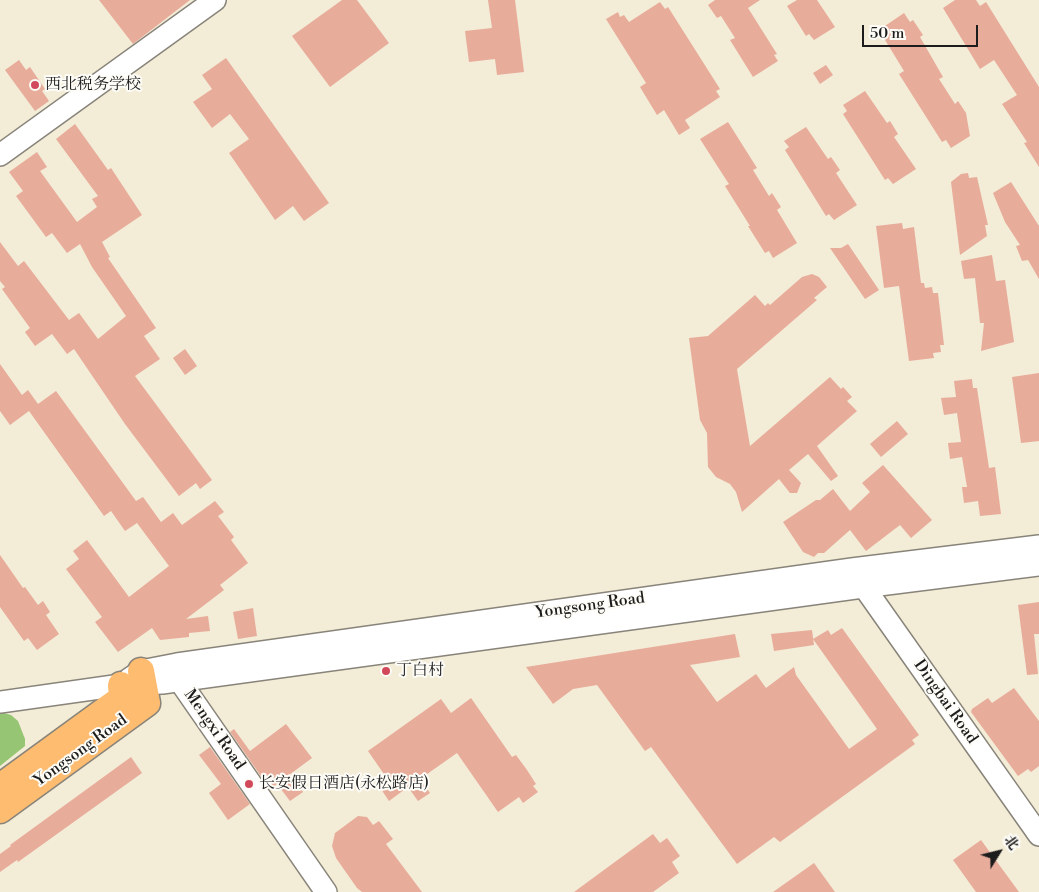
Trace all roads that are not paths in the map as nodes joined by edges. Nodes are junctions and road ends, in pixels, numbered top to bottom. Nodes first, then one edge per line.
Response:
1 (215, 0) edge
2 (0, 155) edge
3 (1039, 546) edge
4 (1039, 565) edge
5 (852, 569) junction
6 (863, 587) junction
7 (178, 672) junction
8 (135, 680) junction
9 (0, 702) edge
10 (0, 787) edge
11 (0, 810) edge
12 (1039, 835) edge
13 (326, 892) edge

1 - 2 street
3 - 5 street, Yongsong Road
4 - 6 street, Yongsong Road
5 - 6 street, Dingbai Road
5 - 7 street, Yongsong Road
6 - 7 street, Yongsong Road
6 - 12 street, Dingbai Road
7 - 8 street, Yongsong Road
7 - 13 street, Mengxi Road
8 - 9 street
8 - 10 main road, Yongsong Road
8 - 11 main road, Yongsong Road

